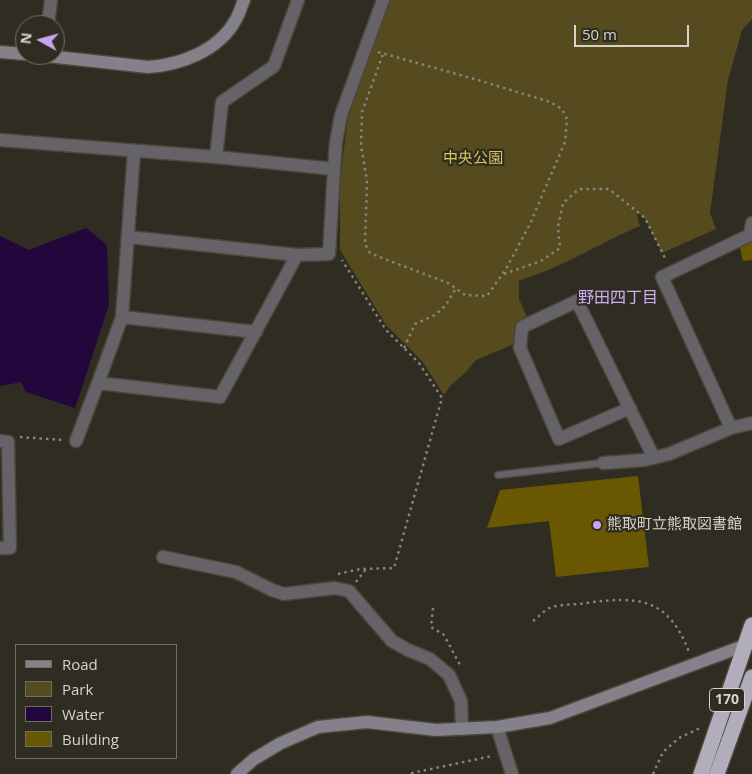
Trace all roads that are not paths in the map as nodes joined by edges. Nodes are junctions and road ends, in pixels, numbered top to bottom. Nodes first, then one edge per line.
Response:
1 (51, 0) edge
2 (244, 0) edge
3 (298, 0) edge
4 (383, 0) edge
5 (49, 15) edge
6 (0, 52) edge
7 (15, 53) edge
8 (65, 57) edge
9 (0, 140) edge
10 (134, 151) junction
11 (216, 157) junction
12 (334, 169) junction
13 (752, 222) edge
14 (128, 237) junction
15 (297, 255) junction
16 (122, 317) junction
17 (256, 332) junction
18 (98, 383) junction
19 (630, 408) junction
20 (752, 423) edge
21 (731, 428) junction
22 (4, 441) edge
23 (76, 441) road end
24 (654, 458) junction
25 (603, 463) joint
26 (498, 474) dead end
27 (0, 548) edge
28 (163, 557) dead end
29 (752, 625) edge
30 (748, 643) edge
31 (752, 677) edge
32 (497, 727) junction
33 (462, 729) junction
34 (237, 774) edge
35 (512, 774) edge
36 (701, 774) edge
37 (717, 774) edge

1 - 5 street
2 - 8 street
3 - 11 street
4 - 12 street
6 - 7 street
9 - 10 street
10 - 11 street
10 - 14 street
11 - 12 street
12 - 15 street
13 - 21 street
14 - 15 street
14 - 16 street
15 - 17 street
16 - 17 street
16 - 18 street
17 - 18 street
18 - 23 street
19 - 19 street
19 - 24 street
20 - 21 street
21 - 24 street
22 - 27 street
24 - 25 street
25 - 26 lane
28 - 33 street
29 - 30 highway, 170
30 - 32 street
30 - 36 highway, 170
31 - 37 highway, 170
32 - 33 street
32 - 35 street
33 - 34 street

